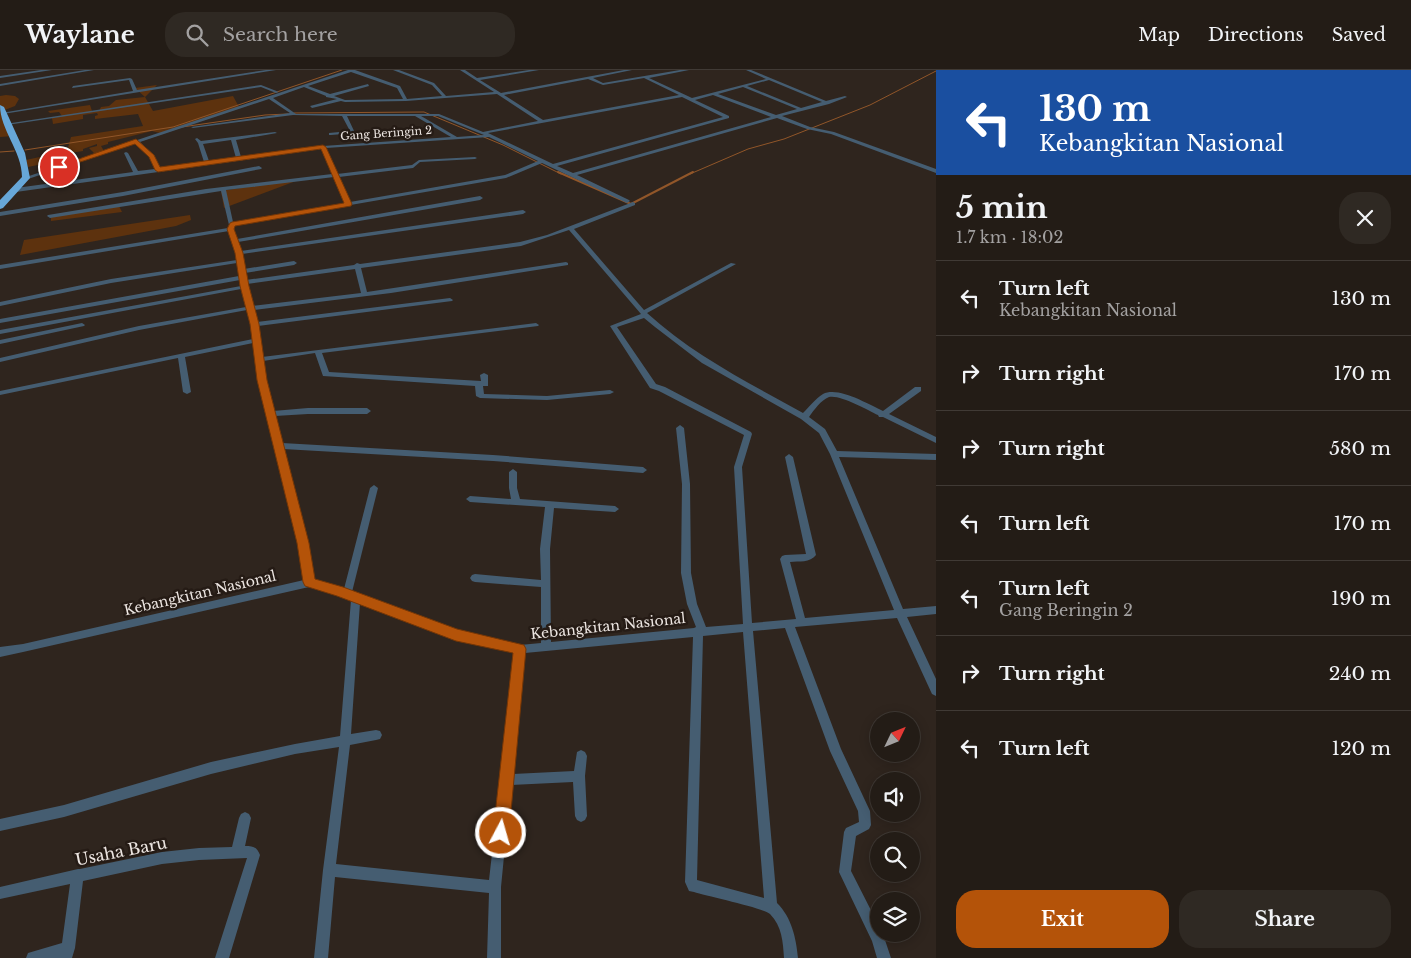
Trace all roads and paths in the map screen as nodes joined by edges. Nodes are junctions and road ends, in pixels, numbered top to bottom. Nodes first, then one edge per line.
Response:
1 (50, 70) edge
2 (92, 70) edge
3 (274, 70) edge
4 (352, 70) edge
5 (395, 70) edge
6 (462, 70) edge
7 (537, 70) edge
8 (630, 70) edge
9 (687, 70) edge
10 (748, 70) edge
11 (251, 72) edge
12 (616, 73) junction
13 (0, 77) edge
14 (644, 77) junction
15 (589, 78) junction
16 (478, 79) junction
17 (770, 79) junction
18 (628, 80) junction
19 (0, 85) edge
20 (368, 85) dead end
21 (304, 86) junction
22 (743, 86) junction
23 (73, 87) dead end
24 (136, 92) junction
25 (277, 92) dead end
26 (499, 93) junction
27 (712, 94) junction
28 (328, 96) junction
29 (682, 96) junction
30 (269, 97) junction
31 (445, 97) junction
32 (845, 97) dead end
33 (340, 100) junction
34 (406, 100) junction
35 (691, 100) junction
36 (827, 103) junction
37 (312, 107) dead end
38 (1, 110) edge
39 (802, 110) junction
40 (293, 114) junction
41 (343, 114) junction
42 (415, 115) junction
43 (777, 117) junction
44 (541, 121) junction
45 (8, 124) junction
46 (172, 129) junction
47 (275, 133) dead end
48 (331, 134) dead end
49 (485, 136) junction
50 (232, 139) junction
51 (456, 139) junction
52 (136, 141) junction
53 (323, 147) junction
54 (126, 153) dead end
55 (475, 158) dead end
56 (239, 159) junction
57 (540, 162) junction
58 (207, 163) junction
59 (552, 166) junction
60 (259, 168) dead end
61 (158, 170) junction
62 (936, 170) edge
63 (136, 173) junction
64 (335, 174) junction
65 (572, 175) junction
66 (26, 178) junction
67 (196, 180) junction
68 (223, 189) junction
69 (16, 190) junction
70 (206, 191) junction
71 (480, 198) dead end
72 (348, 204) junction
73 (0, 206) edge
74 (523, 212) dead end
75 (0, 214) edge
76 (50, 216) dead end
77 (232, 226) junction
78 (570, 228) junction
79 (235, 241) junction
80 (240, 257) junction
81 (294, 263) dead end
82 (566, 264) dead end
83 (733, 264) dead end
84 (358, 265) junction
85 (0, 267) edge
86 (244, 279) junction
87 (364, 294) junction
88 (450, 300) dead end
89 (0, 304) edge
90 (250, 308) junction
91 (644, 314) junction
92 (0, 321) edge
93 (82, 324) dead end
94 (254, 324) junction
95 (536, 325) dead end
96 (58, 330) junction
97 (0, 332) edge
98 (256, 340) junction
99 (0, 342) edge
100 (64, 344) junction
101 (318, 351) junction
102 (181, 355) junction
103 (0, 360) edge
104 (260, 360) junction
105 (484, 374) dead end
106 (479, 384) junction
107 (918, 389) dead end
108 (187, 392) dead end
109 (610, 392) dead end
110 (0, 393) edge
111 (367, 411) dead end
112 (270, 414) junction
113 (882, 415) junction
114 (804, 417) junction
115 (680, 428) dead end
116 (936, 440) edge
117 (278, 446) junction
118 (834, 454) junction
119 (789, 457) dead end
120 (936, 457) edge
121 (643, 470) dead end
122 (513, 472) dead end
123 (374, 488) dead end
124 (470, 498) dead end
125 (516, 503) junction
126 (550, 506) junction
127 (615, 509) dead end
128 (475, 578) dead end
129 (309, 582) junction
130 (546, 584) junction
131 (351, 596) junction
132 (936, 610) edge
133 (900, 613) junction
134 (801, 622) junction
135 (788, 623) junction
136 (748, 626) junction
137 (701, 631) junction
138 (546, 646) junction
139 (520, 649) junction
140 (0, 652) edge
141 (936, 691) edge
142 (376, 734) dead end
143 (344, 739) junction
144 (581, 756) dead end
145 (579, 776) junction
146 (506, 780) junction
147 (581, 816) dead end
148 (245, 818) dead end
149 (0, 825) edge
150 (237, 852) junction
151 (329, 870) junction
152 (78, 875) junction
153 (495, 887) junction
154 (0, 893) edge
155 (771, 906) junction
156 (67, 952) joint
157 (32, 958) edge
158 (222, 958) edge
159 (321, 958) edge
160 (494, 958) edge
161 (791, 958) edge
162 (884, 958) edge

1 - 13 street
2 - 19 street
3 - 11 street
4 - 21 street
4 - 34 street
5 - 31 street
6 - 16 street
7 - 16 street
8 - 12 street
9 - 14 street
10 - 17 street
11 - 24 street
12 - 15 street
12 - 18 street
14 - 18 street
14 - 29 street
15 - 18 street
15 - 26 street
16 - 26 street
17 - 22 street
17 - 36 street
20 - 28 street
21 - 28 street
21 - 30 street
22 - 27 street
22 - 39 street
23 - 24 street
24 - 38 street
25 - 45 street
26 - 31 street
26 - 44 street
27 - 35 street
27 - 43 street
28 - 33 street
29 - 35 street
29 - 44 street, Gang Beringin 2
30 - 40 street
30 - 46 street
31 - 34 street
32 - 36 street
33 - 34 street
33 - 37 street
35 - 59 street
36 - 39 street
38 - 45 highway
39 - 43 street
40 - 41 street
40 - 46 street
41 - 42 street
41 - 48 street
42 - 49 street
42 - 51 street
43 - 62 street
43 - 65 street
44 - 49 street, Gang Beringin 2
45 - 66 highway
46 - 52 street
47 - 50 street
49 - 51 street, Gang Beringin 2
49 - 57 street
50 - 56 street
50 - 58 street
51 - 53 street, Gang Beringin 2
52 - 61 street
52 - 66 street
53 - 56 street, Gang Beringin 2
53 - 64 street
54 - 63 street
55 - 64 street
56 - 58 street, Gang Beringin 2
57 - 59 street
57 - 72 street
58 - 61 street, Gang Beringin 2
59 - 65 street
60 - 67 street
61 - 63 street, Gang Beringin 2
63 - 69 street, Gang Beringin 2
64 - 68 street
64 - 72 street
65 - 78 street
66 - 69 highway
67 - 70 street
67 - 75 street
68 - 70 street
68 - 77 street
69 - 73 highway
70 - 76 street
71 - 79 street
72 - 77 street
74 - 80 street
77 - 79 street
77 - 85 street
78 - 84 street
78 - 91 street
79 - 80 street
80 - 86 street
80 - 89 street
81 - 86 street
82 - 87 street
83 - 91 street
84 - 86 street
84 - 87 street
86 - 90 street
86 - 92 street
86 - 97 street
87 - 90 street
88 - 94 street
90 - 94 street
90 - 100 street
91 - 114 street
91 - 136 street
93 - 96 street
94 - 98 street
95 - 101 street
96 - 99 street
96 - 100 street
98 - 102 street
98 - 104 street
100 - 103 street
101 - 104 street
101 - 106 street
102 - 108 street
102 - 110 street
104 - 112 street
105 - 106 street
106 - 109 street
107 - 113 street
111 - 112 street
112 - 117 street
113 - 114 street
113 - 116 street
114 - 118 street
115 - 137 street
117 - 121 street
117 - 129 street
118 - 120 street
118 - 133 street
119 - 134 street
122 - 125 street
123 - 131 street
124 - 125 street
125 - 126 street
126 - 127 street
126 - 130 street
128 - 130 street
129 - 131 street, Kebangkitan Nasional
129 - 140 street, Kebangkitan Nasional
130 - 138 street
131 - 139 street, Kebangkitan Nasional
131 - 143 street
132 - 133 street, Kebangkitan Nasional
133 - 134 street, Kebangkitan Nasional
133 - 141 street
134 - 135 street, Kebangkitan Nasional
135 - 136 street, Kebangkitan Nasional
135 - 162 street
136 - 137 street, Kebangkitan Nasional
136 - 155 street
137 - 138 street, Kebangkitan Nasional
137 - 155 street
138 - 139 street, Kebangkitan Nasional
139 - 146 street
142 - 143 street
143 - 149 street
143 - 151 street
144 - 145 street
145 - 146 street
145 - 147 street
146 - 153 street
148 - 150 street
150 - 152 street, Usaha Baru
150 - 158 street, Usaha Baru
151 - 153 street
151 - 159 street
152 - 154 street, Usaha Baru
152 - 156 street
153 - 160 street
155 - 161 street
156 - 157 street

